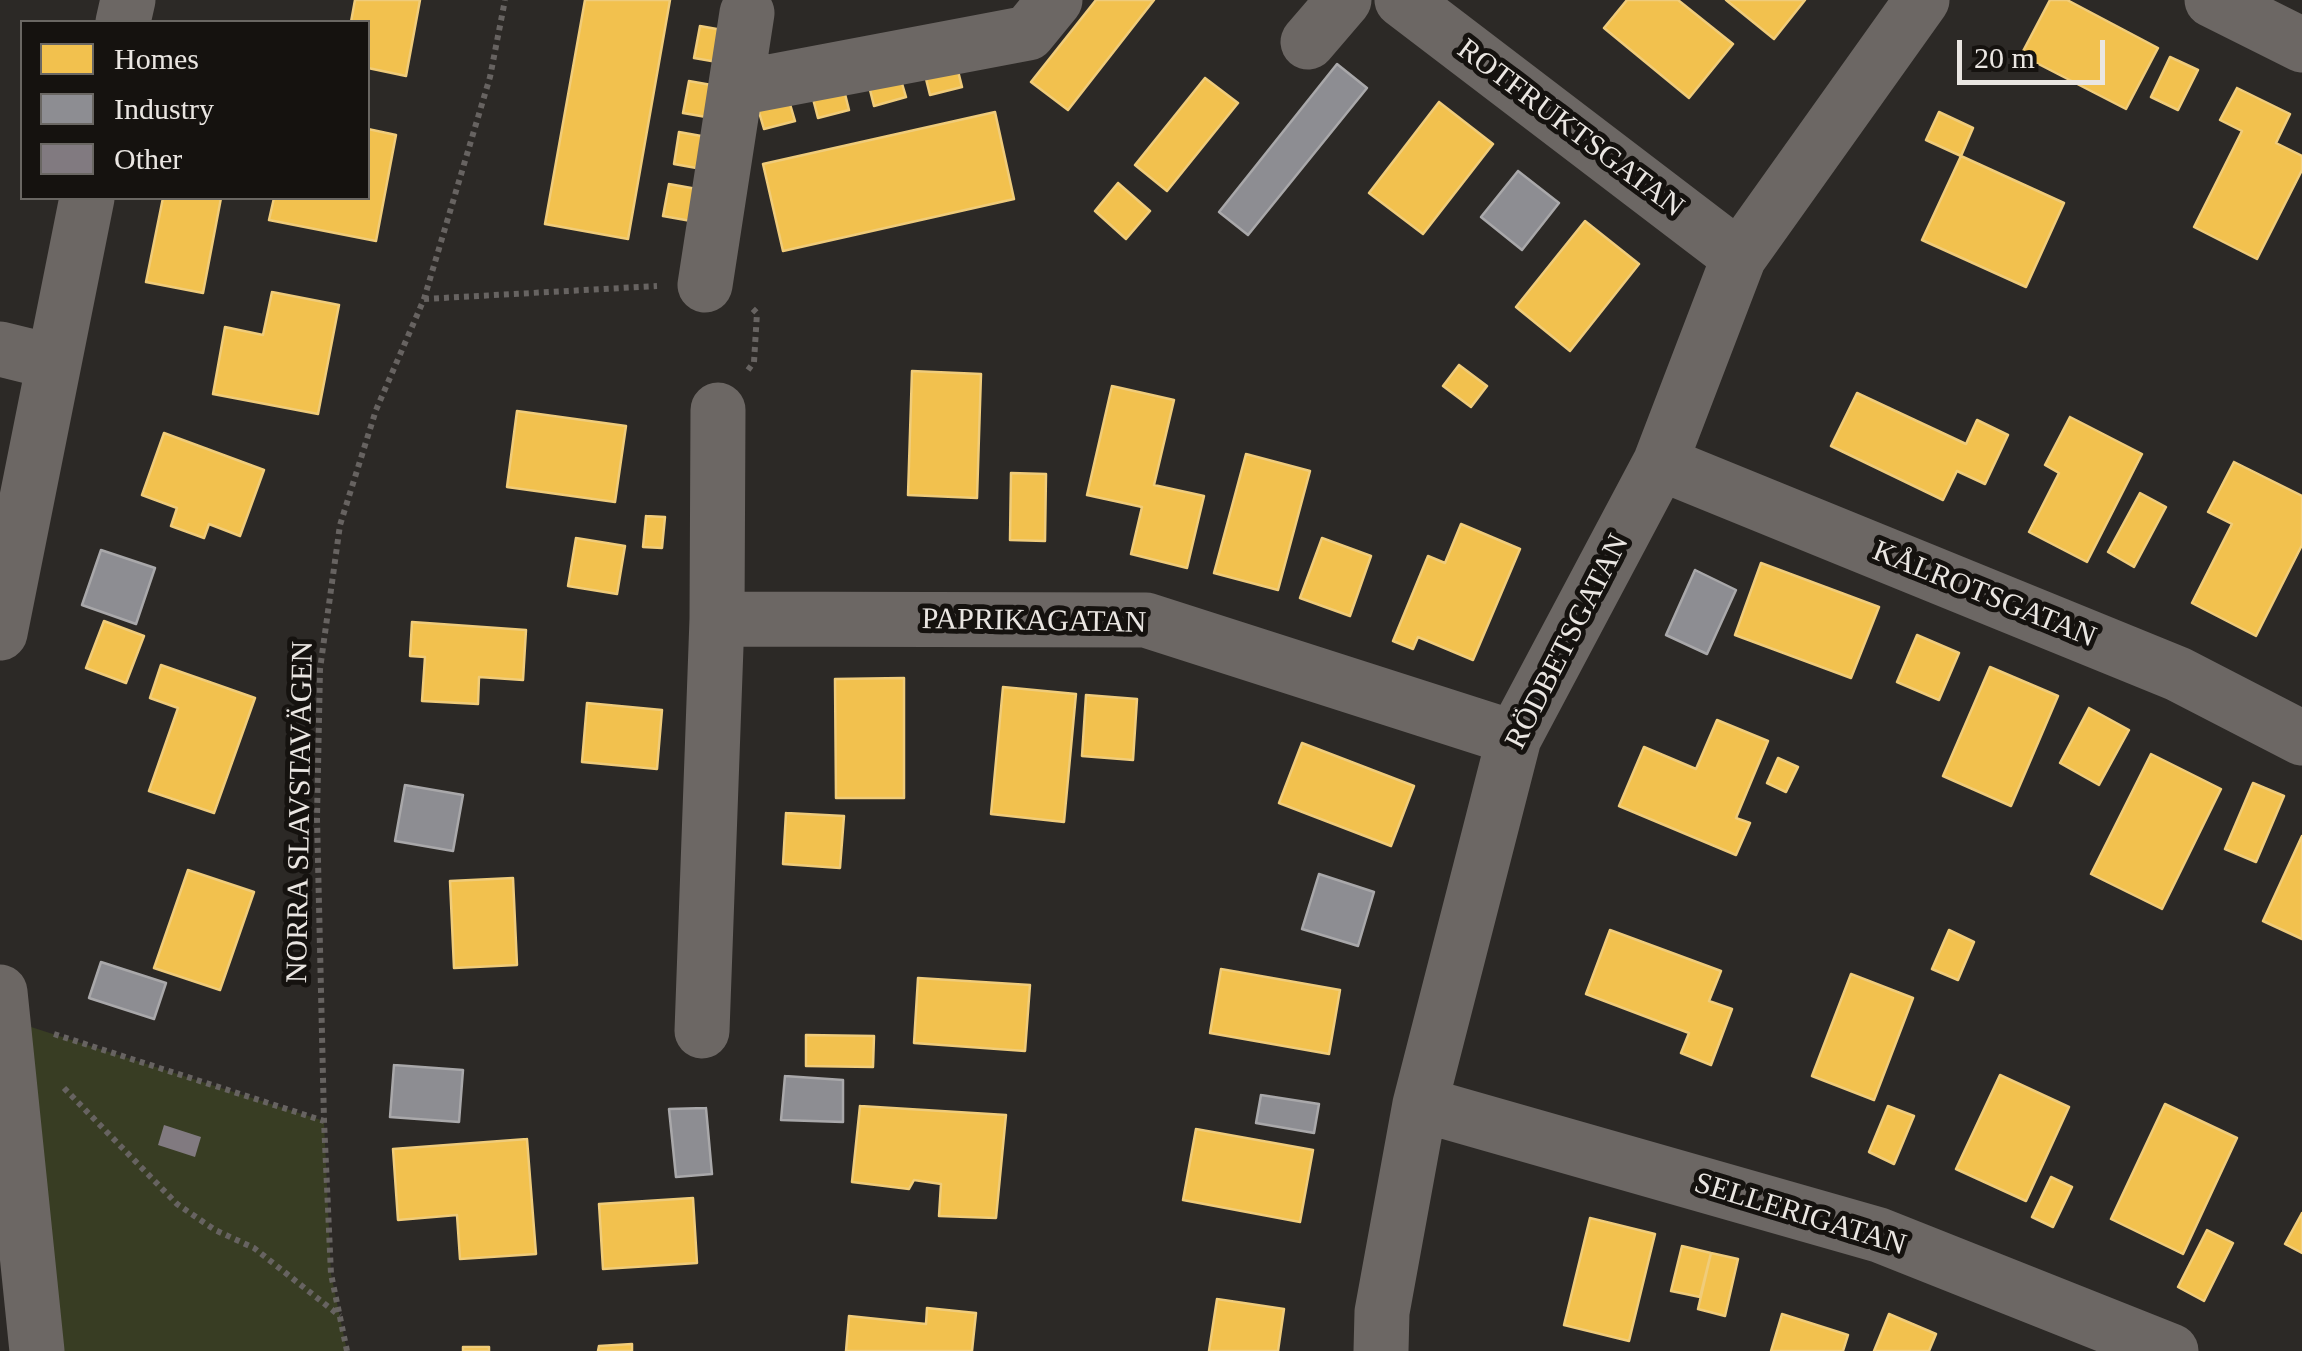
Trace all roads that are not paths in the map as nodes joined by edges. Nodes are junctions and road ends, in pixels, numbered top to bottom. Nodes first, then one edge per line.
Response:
1 (1055, 0) edge
2 (1344, 0) edge
3 (1402, 0) edge
4 (1922, 0) edge
5 (2212, 0) edge
6 (748, 13) dead end
7 (1308, 42) dead end
8 (2302, 46) edge
9 (738, 88) junction
10 (87, 200) edge
11 (1738, 257) junction
12 (705, 285) road end
13 (0, 349) edge
14 (52, 362) junction
15 (718, 410) road end
16 (1660, 463) junction
17 (717, 619) junction
18 (0, 634) edge
19 (1514, 738) junction
20 (2302, 738) edge
21 (2, 1005) edge
22 (702, 1031) dead end
23 (1420, 1104) junction
24 (37, 1351) edge
25 (1381, 1351) edge
26 (2172, 1351) edge

1 - 9 street
2 - 7 street
3 - 11 street, ROTFRUKTSGATAN
4 - 11 street, RÖDBETSGATAN
5 - 8 street
6 - 9 street
9 - 12 street
10 - 14 street
11 - 16 street, RÖDBETSGATAN
13 - 14 street
14 - 18 street
15 - 17 street
16 - 19 street, RÖDBETSGATAN
16 - 20 street, KÅLROTSGATAN
17 - 19 street, PAPRIKAGATAN
17 - 22 street
19 - 23 street, RÖDBETSGATAN
21 - 24 street
23 - 25 street, RÖDBETSGATAN
23 - 26 street, SELLERIGATAN

